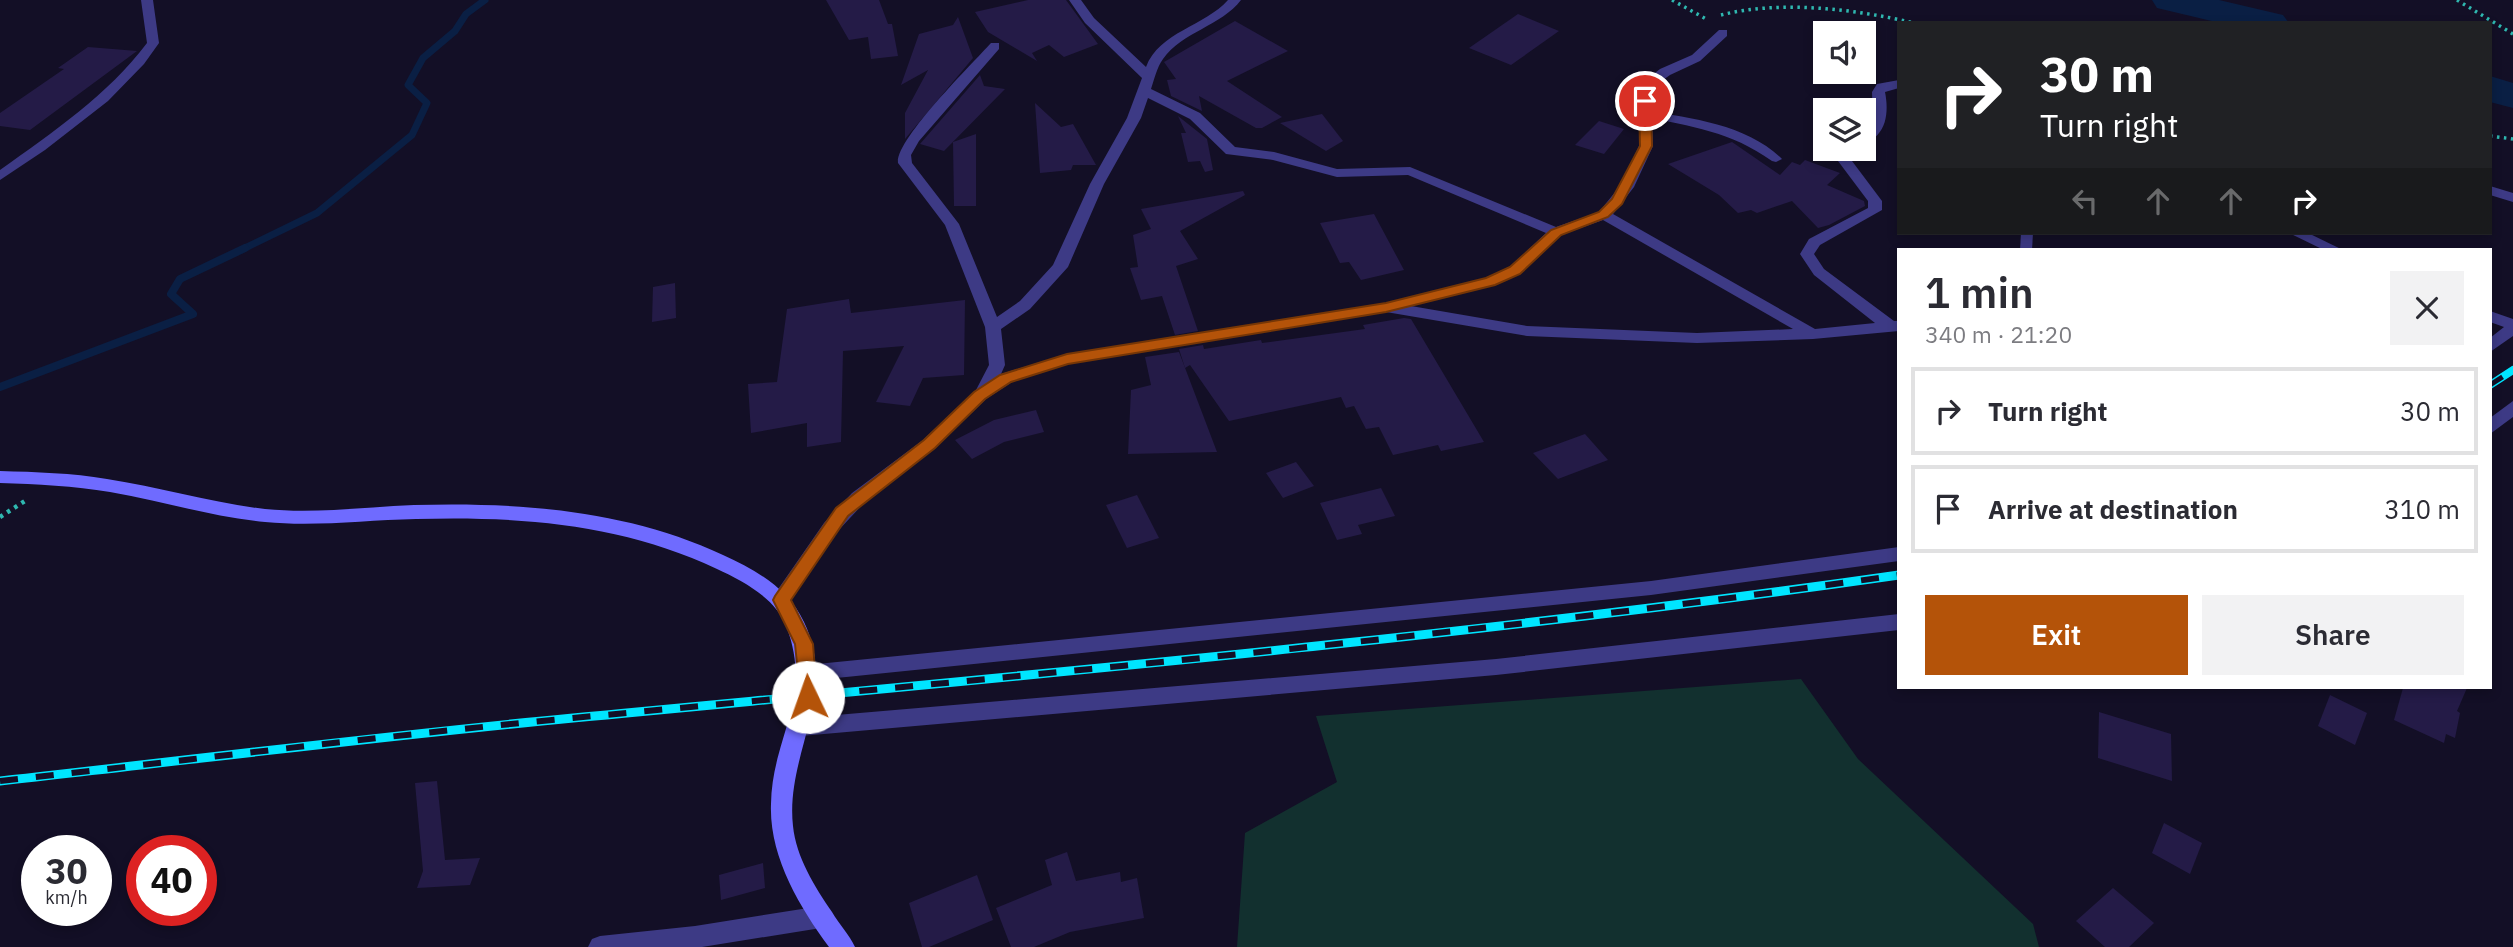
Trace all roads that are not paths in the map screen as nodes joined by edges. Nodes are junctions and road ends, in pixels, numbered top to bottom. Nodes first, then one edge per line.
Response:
1 (147, 0) edge
2 (1075, 0) edge
3 (1235, 0) edge
4 (1719, 28) road end
5 (995, 46) dead end
6 (1146, 84) junction
7 (1897, 84) edge
8 (1647, 114) junction
9 (1876, 127) edge
10 (1776, 159) dead end
11 (1845, 161) edge
12 (0, 176) edge
13 (2492, 191) edge
14 (2513, 198) edge
15 (1604, 215) junction
16 (1556, 232) junction
17 (2301, 235) edge
18 (2331, 248) edge
19 (1386, 307) junction
20 (2492, 317) edge
21 (1895, 326) edge
22 (2513, 326) edge
23 (993, 327) junction
24 (1813, 334) junction
25 (2501, 342) edge
26 (980, 395) junction
27 (2513, 407) edge
28 (2492, 426) edge
29 (0, 477) edge
30 (1897, 554) edge
31 (781, 600) junction
32 (1897, 622) edge
33 (807, 673) junction
34 (801, 727) junction
35 (821, 917) junction
36 (600, 947) edge
37 (843, 947) edge

1 - 12 street
2 - 6 street
3 - 6 street
4 - 8 street
5 - 23 street
6 - 16 street
6 - 23 street
7 - 9 street
8 - 10 lane
8 - 15 street
11 - 21 street
13 - 14 street
15 - 16 street
15 - 24 street
16 - 19 street
17 - 18 street
19 - 24 street
19 - 26 street
20 - 22 street
21 - 24 street
22 - 25 street
23 - 26 street
26 - 31 street
27 - 28 street
29 - 31 street
30 - 33 street
31 - 33 street
32 - 34 street
33 - 34 street
34 - 35 street
35 - 36 street
35 - 37 street

